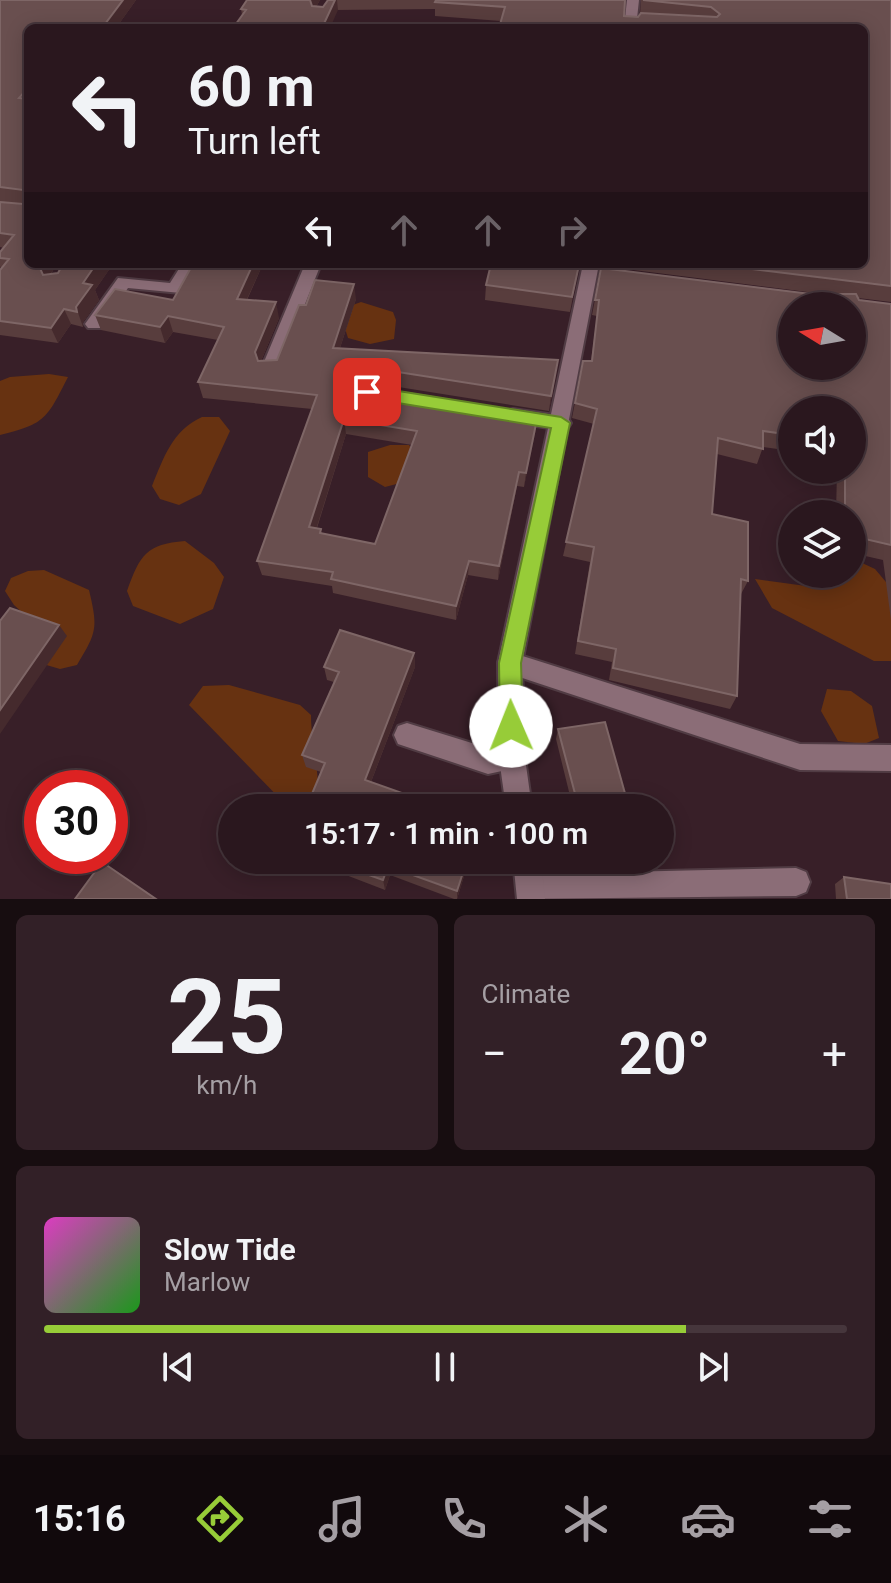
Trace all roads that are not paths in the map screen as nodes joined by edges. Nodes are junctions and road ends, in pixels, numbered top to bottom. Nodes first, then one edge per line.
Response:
1 (633, 0) edge
2 (647, 21) edge
3 (631, 24) edge
4 (188, 268) edge
5 (311, 268) edge
6 (590, 270) edge
7 (94, 324) edge
8 (270, 369) edge
9 (492, 412) edge
10 (561, 423) junction
11 (510, 663) junction
12 (407, 735) dead end
13 (512, 758) junction
14 (891, 758) edge
15 (517, 794) edge
16 (530, 882) edge
17 (796, 882) dead end

1 - 3 street
2 - 3 street
4 - 7 street
5 - 8 street
6 - 10 street
9 - 10 street
10 - 11 street
11 - 13 street
11 - 14 street
12 - 13 street
13 - 15 street
16 - 17 street

